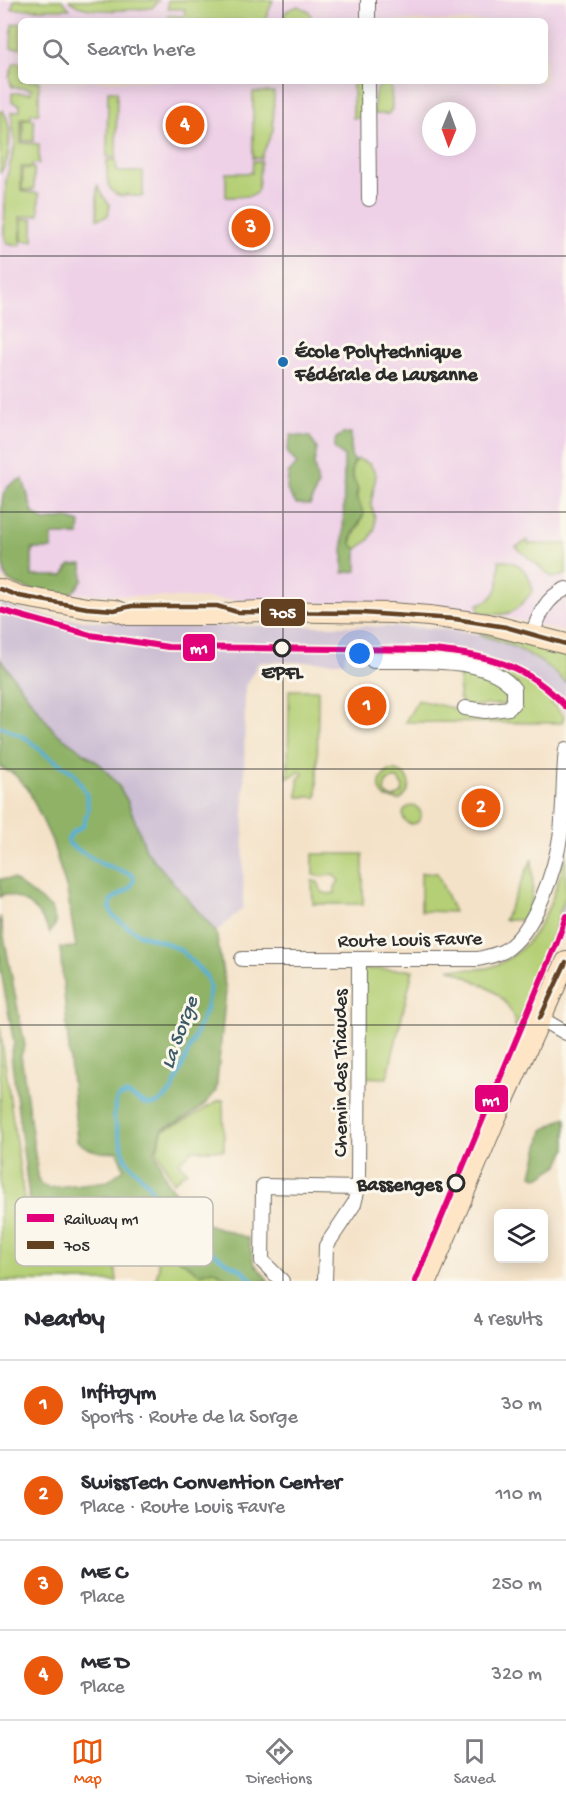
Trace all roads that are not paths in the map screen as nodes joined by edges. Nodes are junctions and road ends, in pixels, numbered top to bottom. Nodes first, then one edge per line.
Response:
1 (368, 0) edge
2 (368, 18) edge
3 (368, 84) edge
4 (369, 199) dead end
5 (0, 589) edge
6 (566, 589) edge
7 (532, 634) junction
8 (566, 644) edge
9 (373, 662) dead end
10 (465, 708) dead end
11 (566, 749) edge
12 (242, 959) dead end
13 (359, 959) junction
14 (566, 962) edge
15 (540, 1018) junction
16 (566, 1033) edge
17 (358, 1186) junction
18 (282, 1281) edge
19 (325, 1281) edge
20 (427, 1281) edge

1 - 2 street
3 - 4 street
5 - 7 street
6 - 7 street
7 - 8 street
9 - 10 street
11 - 13 street, Route Louis Favre
12 - 13 street, Route Louis Favre
13 - 17 street, Chemin des Triaudes
14 - 15 street
15 - 16 street
15 - 20 street
17 - 18 street
17 - 19 street, Chemin des Triaudes

